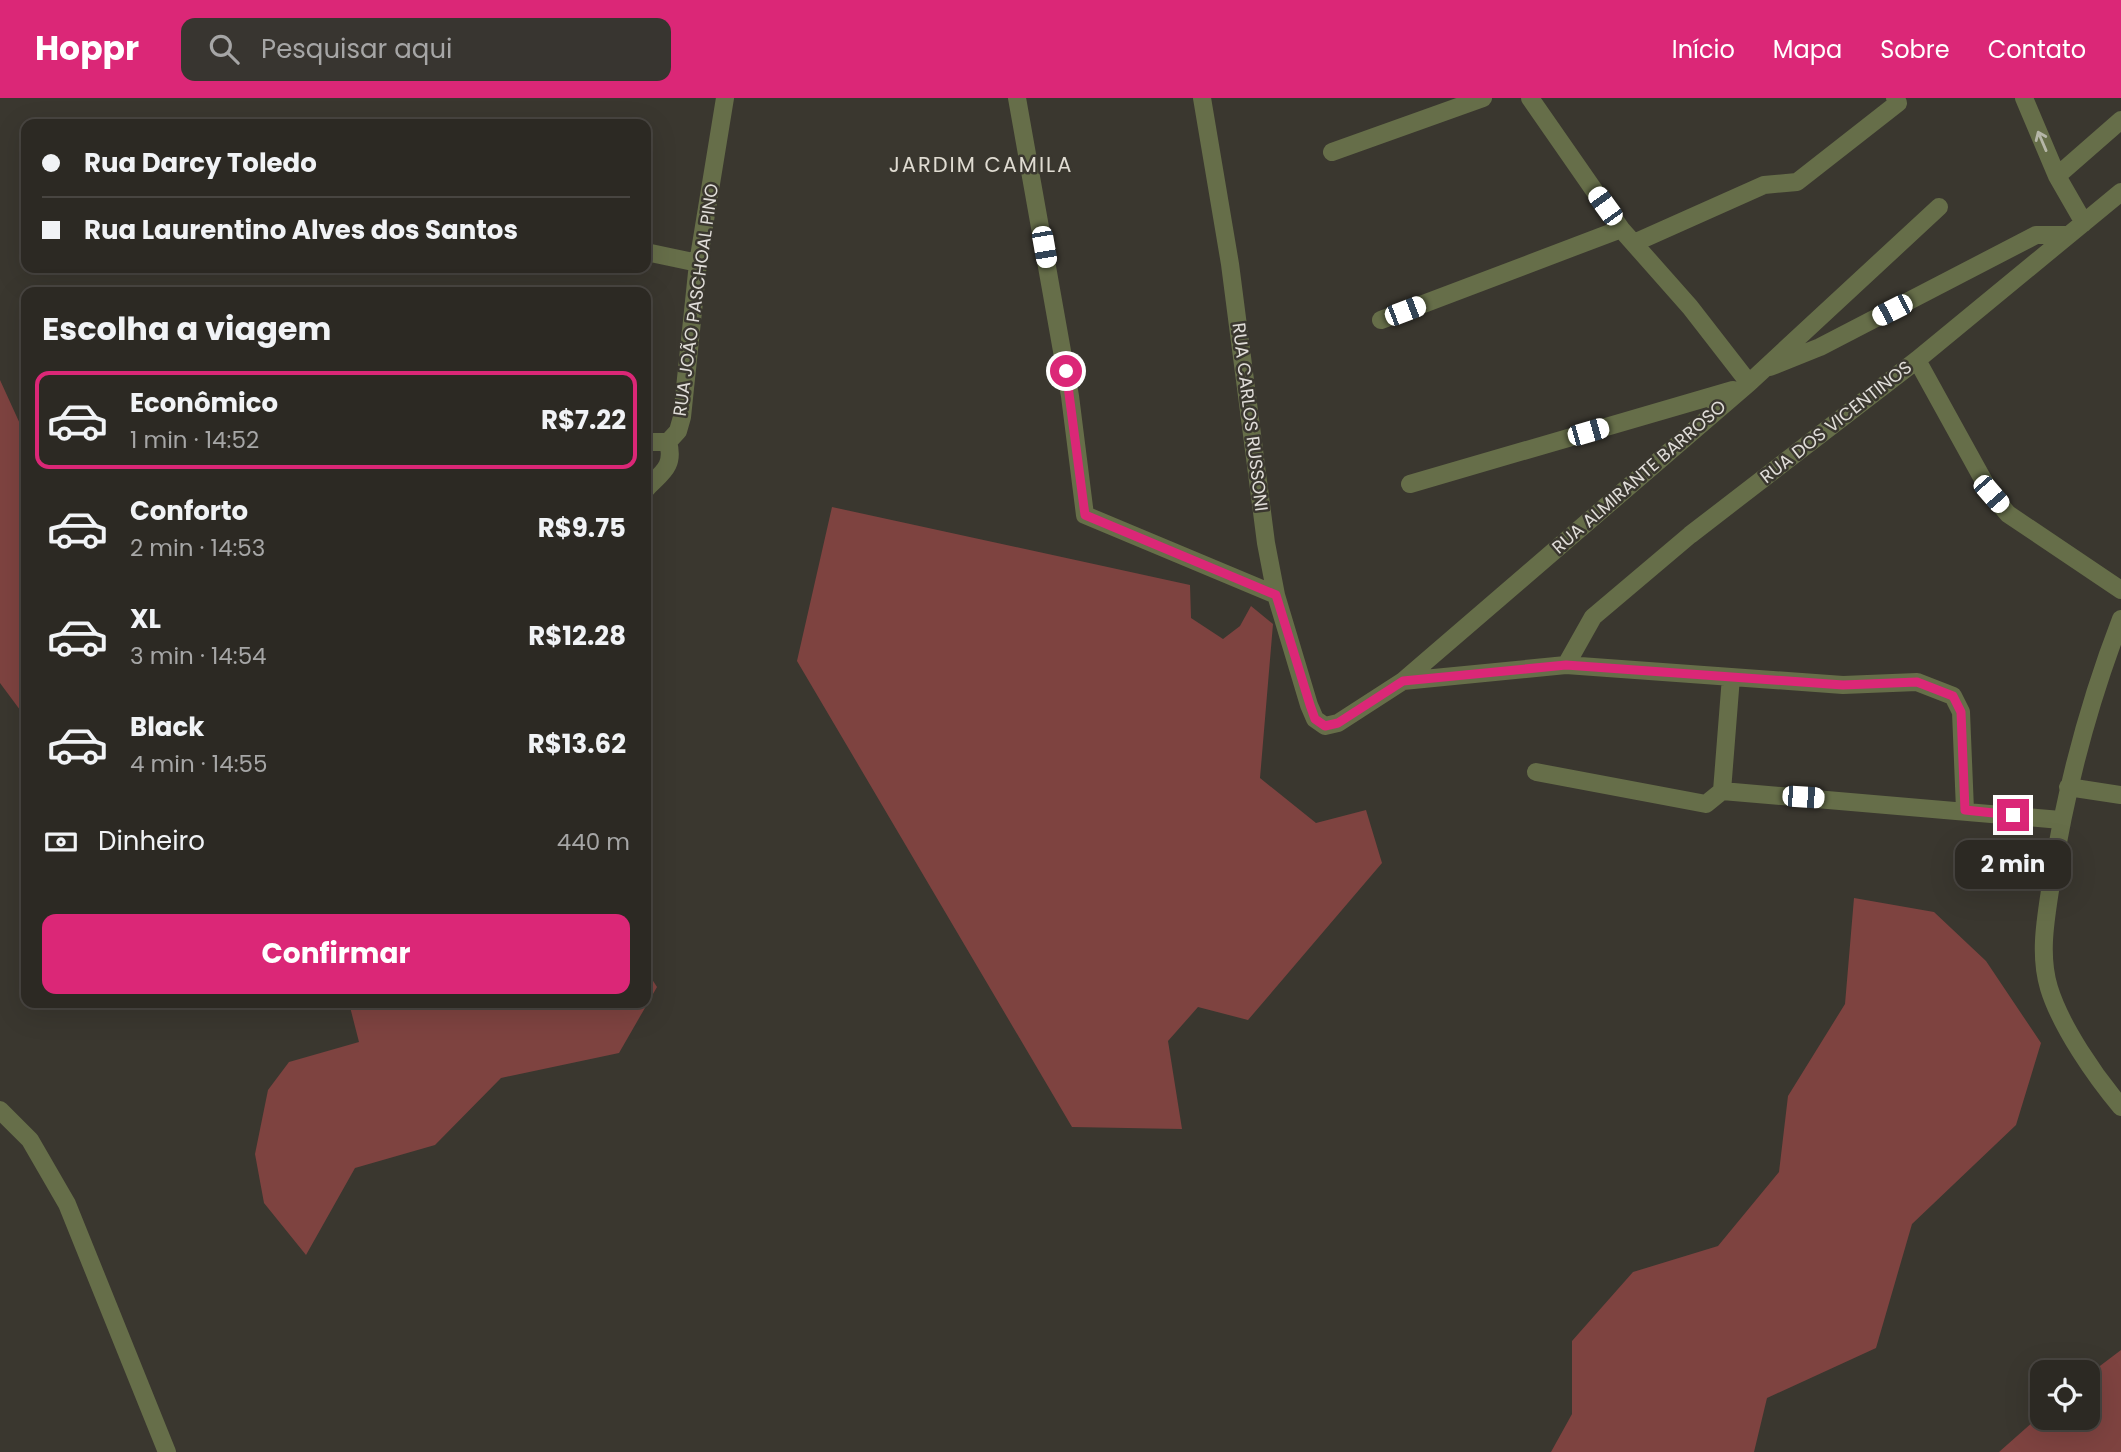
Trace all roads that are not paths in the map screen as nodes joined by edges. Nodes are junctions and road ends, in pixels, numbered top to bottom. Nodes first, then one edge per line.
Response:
1 (725, 98) edge
2 (1017, 98) edge
3 (1202, 98) edge
4 (1483, 98) edge
5 (1530, 98) edge
6 (2024, 98) edge
7 (1896, 100) edge
8 (2121, 120) edge
9 (1332, 152) dead end
10 (2057, 176) junction
11 (2121, 192) edge
12 (1939, 207) dead end
13 (2084, 223) junction
14 (1621, 229) junction
15 (2068, 235) junction
16 (1634, 243) junction
17 (651, 253) edge
18 (698, 263) junction
19 (1381, 320) dead end
20 (1917, 360) junction
21 (1750, 381) junction
22 (651, 442) edge
23 (668, 442) junction
24 (1410, 484) dead end
25 (651, 485) edge
26 (2121, 590) edge
27 (1276, 595) junction
28 (2121, 618) edge
29 (2114, 656) edge
30 (1566, 665) junction
31 (1731, 677) junction
32 (1403, 681) junction
33 (1325, 726) joint
34 (1536, 772) dead end
35 (2068, 787) junction
36 (1722, 791) junction
37 (2121, 795) edge
38 (1965, 810) junction
39 (2061, 820) junction
40 (2121, 1107) edge
41 (0, 1110) edge
42 (167, 1452) edge

1 - 18 street, RUA JOÃO PASCHOAL PINO
2 - 27 street
3 - 27 street, RUA CARLOS RUSSONI
4 - 9 street
5 - 14 street
10 -> 6 street
7 - 16 street
8 - 10 street
10 - 13 street
11 - 13 street, RUA DOS VICENTINOS
12 - 21 street, RUA ALMIRANTE BARROSO
13 - 15 street, RUA DOS VICENTINOS
14 - 16 street
14 - 19 street
15 - 20 street, RUA DOS VICENTINOS
15 - 21 street
16 - 21 street
17 - 18 street
18 - 23 street, RUA JOÃO PASCHOAL PINO
20 - 26 street
20 - 30 street, RUA DOS VICENTINOS
21 - 24 street
21 - 32 street, RUA ALMIRANTE BARROSO
22 - 23 street
23 - 25 street, RUA JOÃO PASCHOAL PINO
27 - 33 street, RUA CARLOS RUSSONI
28 - 29 street
29 - 35 street
30 - 31 street
30 - 32 street
31 - 36 street
31 - 38 street
32 - 33 street, RUA ALMIRANTE BARROSO
34 - 36 street
35 - 37 street
35 - 39 street
36 - 38 street
38 - 39 street
39 - 40 street
41 - 42 street

